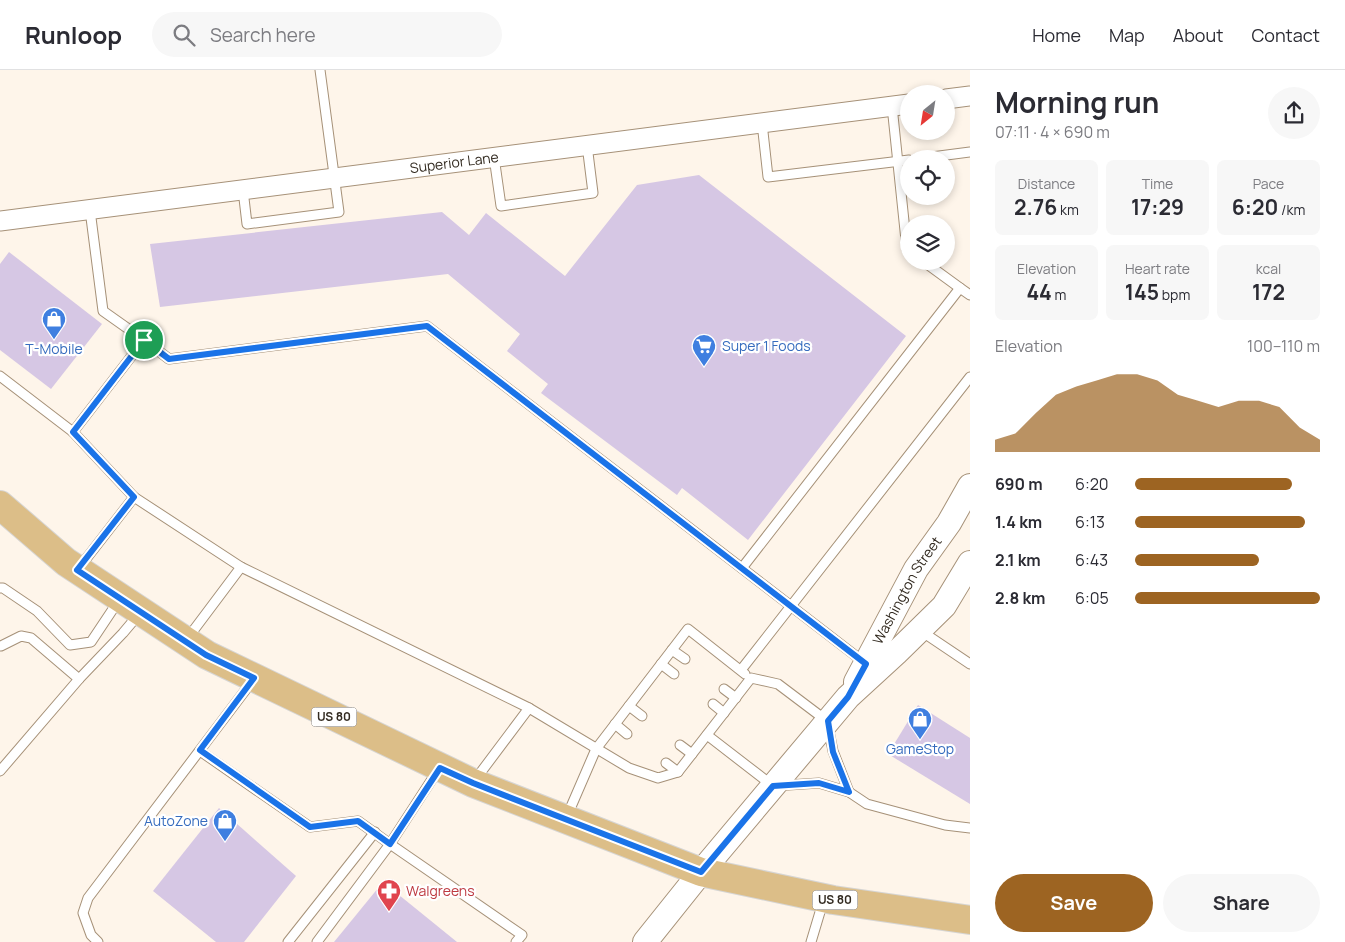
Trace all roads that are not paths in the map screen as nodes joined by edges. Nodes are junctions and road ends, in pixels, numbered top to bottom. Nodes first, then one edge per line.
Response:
1 (320, 70) edge
2 (970, 96) edge
3 (955, 98) edge
4 (900, 105) edge
5 (762, 123) junction
6 (900, 124) edge
7 (587, 146) junction
8 (970, 152) edge
9 (955, 154) edge
10 (494, 157) junction
11 (898, 161) junction
12 (335, 178) junction
13 (243, 190) junction
14 (90, 210) junction
15 (903, 215) edge
16 (0, 222) edge
17 (935, 270) edge
18 (960, 288) junction
19 (970, 295) edge
20 (144, 340) junction
21 (0, 376) edge
22 (970, 377) edge
23 (73, 432) junction
24 (970, 486) edge
25 (134, 497) junction
26 (0, 505) edge
27 (970, 563) edge
28 (241, 567) junction
29 (742, 568) junction
30 (77, 570) junction
31 (0, 588) edge
32 (130, 605) junction
33 (790, 605) junction
34 (920, 630) junction
35 (185, 641) junction
36 (1, 646) edge
37 (672, 650) junction
38 (685, 659) dead end
39 (661, 664) junction
40 (866, 664) junction
41 (970, 664) edge
42 (741, 670) junction
43 (674, 674) dead end
44 (254, 678) junction
45 (751, 678) junction
46 (79, 679) junction
47 (724, 689) dead end
48 (848, 697) junction
49 (736, 698) junction
50 (712, 704) dead end
51 (629, 706) junction
52 (529, 708) junction
53 (724, 713) junction
54 (642, 716) dead end
55 (828, 721) junction
56 (615, 724) junction
57 (627, 734) dead end
58 (707, 735) junction
59 (680, 746) dead end
60 (596, 748) junction
61 (200, 750) junction
62 (692, 754) junction
63 (666, 763) dead end
64 (440, 768) junction
65 (0, 771) edge
66 (678, 772) junction
67 (473, 783) junction
68 (773, 786) junction
69 (849, 792) junction
70 (566, 819) junction
71 (970, 828) edge
72 (374, 832) junction
73 (390, 844) junction
74 (701, 872) junction
75 (824, 898) junction
76 (970, 920) edge
77 (98, 942) edge
78 (288, 942) edge
79 (317, 942) edge
80 (516, 942) edge
81 (645, 942) edge
82 (811, 942) edge

1 - 12 lane
2 - 3 street
4 - 5 street, Superior Lane
5 - 7 street, Superior Lane
5 - 11 lane
6 - 11 lane
7 - 10 street, Superior Lane
7 - 10 lane
8 - 9 lane
10 - 12 street, Superior Lane
11 - 15 lane
12 - 13 street, Superior Lane
12 - 13 lane
13 - 14 street, Superior Lane
14 - 16 street, Superior Lane
14 - 20 lane
17 - 18 lane
18 - 19 lane
18 - 29 lane
20 - 23 lane
20 - 29 lane
21 - 23 lane
22 - 33 lane
23 - 25 lane
24 - 40 street, Washington Street
25 - 28 lane
25 - 30 lane
26 - 30 main road, US 80
27 - 34 street, Washington Street
28 - 35 lane
28 - 52 lane
29 - 33 lane
30 - 32 main road, US 80
31 - 32 lane
32 - 35 main road, US 80
32 - 46 lane
33 - 40 lane
33 - 42 lane
34 - 41 lane
34 - 48 street, Washington Street
35 - 44 main road, US 80
36 - 46 lane
37 - 38 lane
37 - 39 lane
37 - 42 lane
39 - 43 lane
39 - 51 lane
40 - 48 street, Washington Street
42 - 45 lane
44 - 61 lane
44 - 64 main road, US 80
45 - 49 lane
45 - 55 lane
46 - 65 lane
47 - 49 lane
48 - 55 street, Washington Street
49 - 53 lane
50 - 53 lane
51 - 54 lane
51 - 56 lane
52 - 60 lane
52 - 67 lane
53 - 58 lane
55 - 68 street, Washington Street
55 - 69 lane
56 - 57 lane
56 - 60 lane
58 - 62 lane
58 - 68 lane
59 - 62 lane
60 - 66 lane
60 - 70 lane
61 - 72 lane
61 - 77 lane
62 - 66 lane
63 - 66 lane
64 - 67 main road, US 80
64 - 73 lane
67 - 70 main road, US 80
68 - 69 lane
68 - 74 street, Washington Street
69 - 71 lane
70 - 74 main road, US 80
72 - 73 lane
72 - 78 lane
73 - 79 lane
73 - 80 lane
74 - 75 main road, US 80
74 - 81 street, Washington Street
75 - 76 main road, US 80
75 - 82 lane

